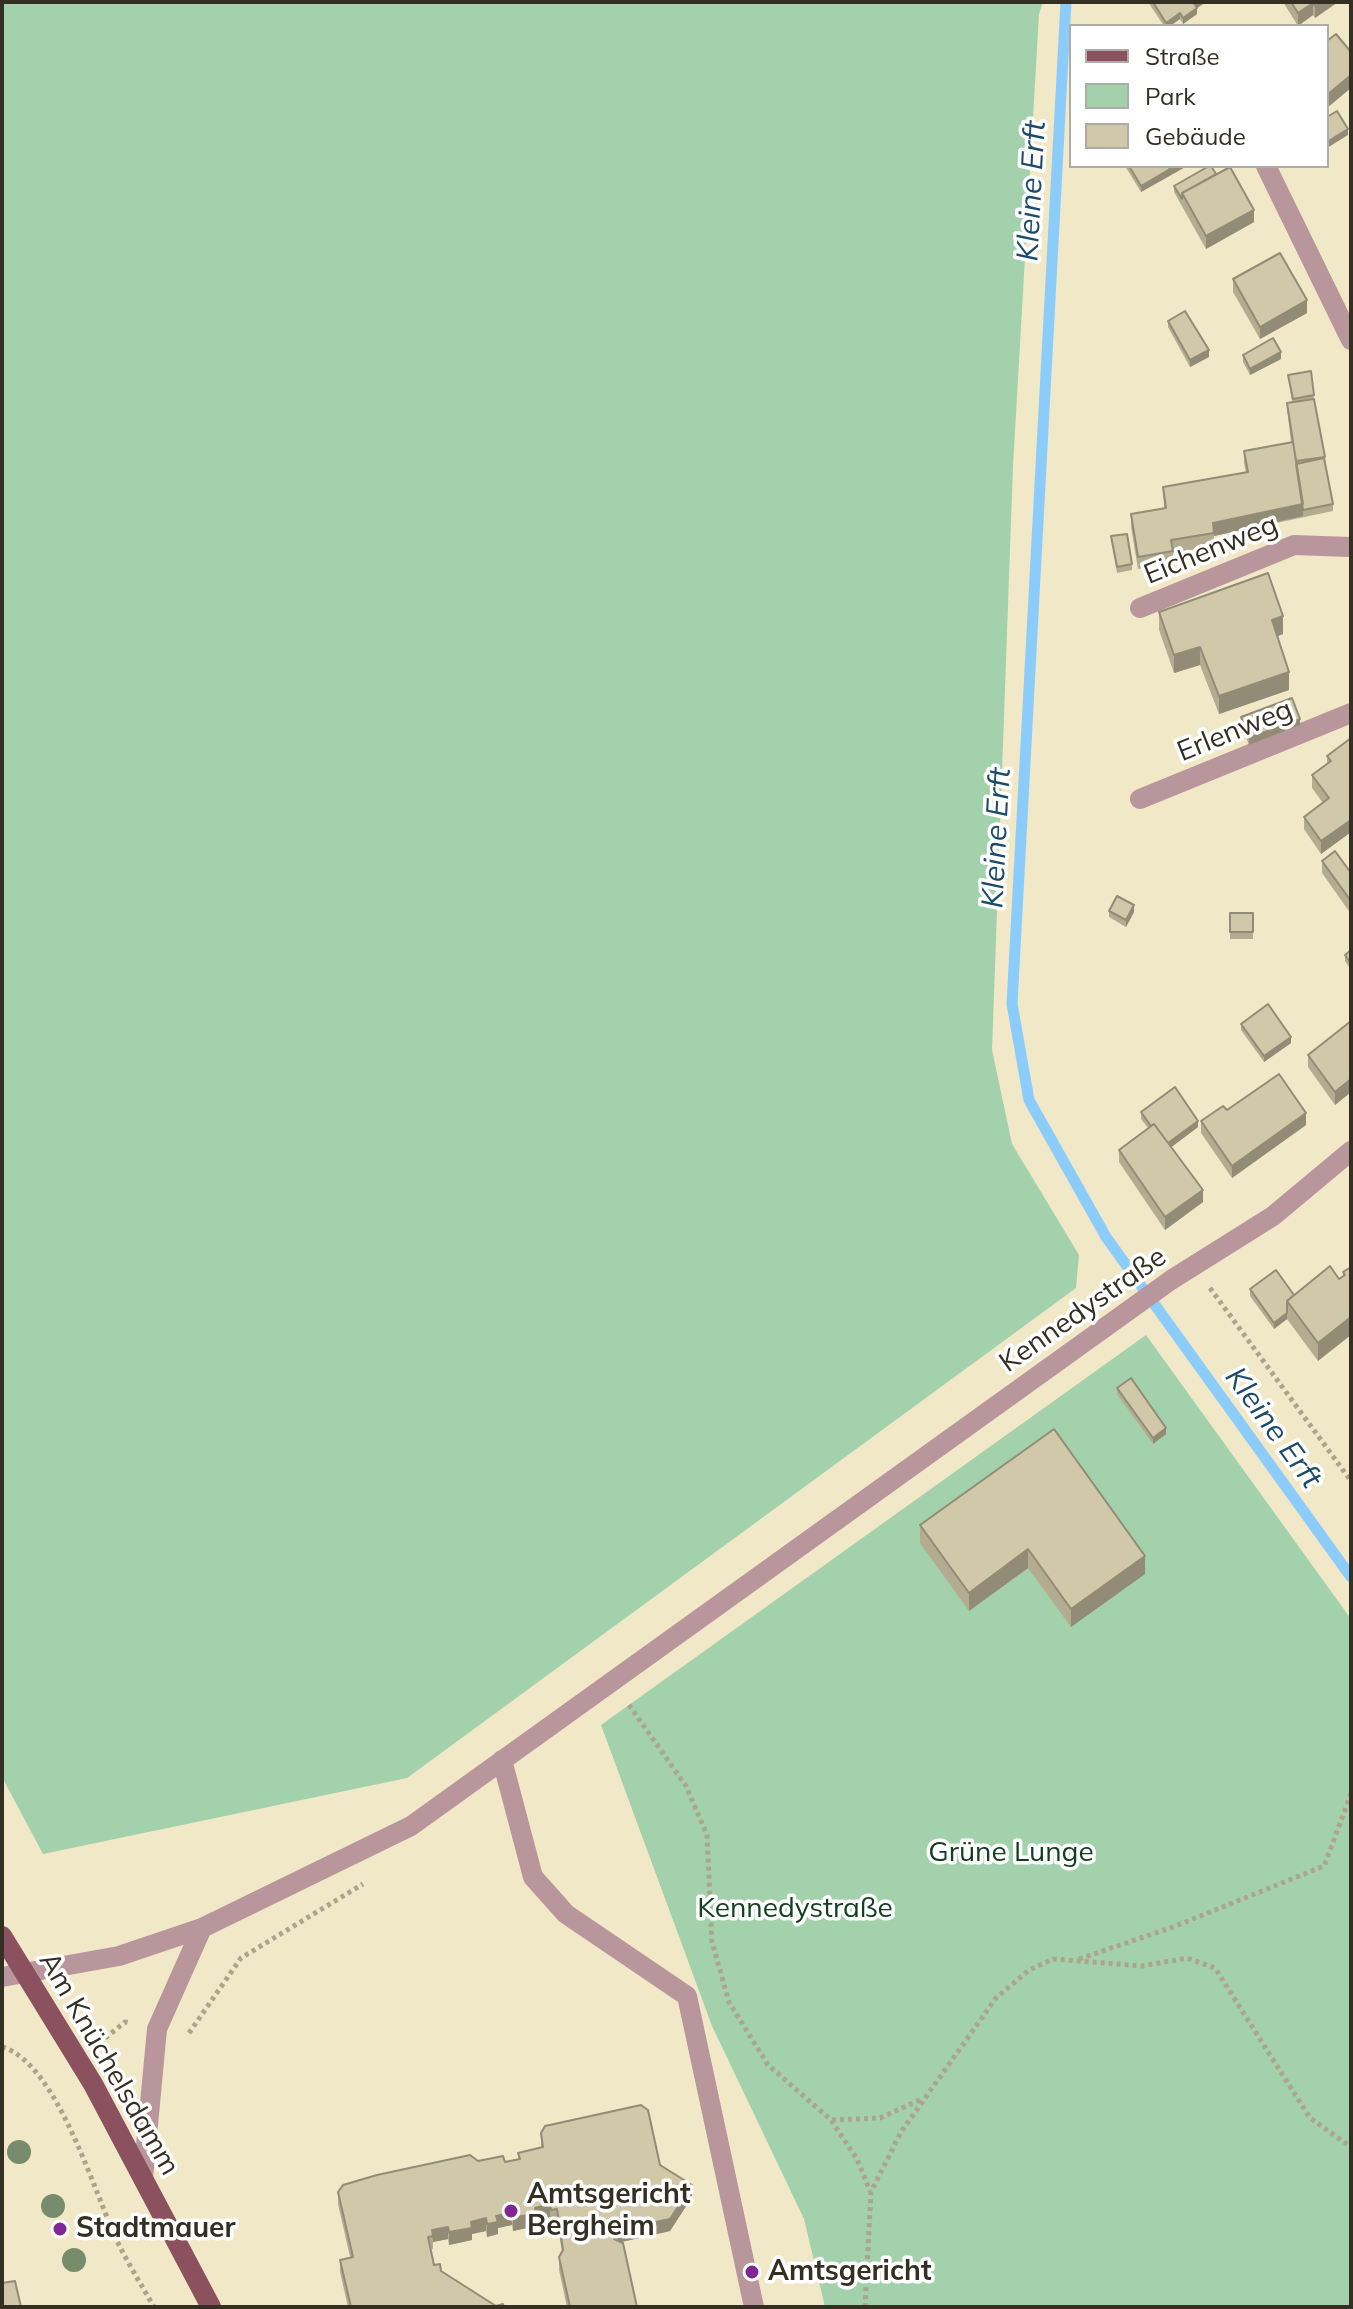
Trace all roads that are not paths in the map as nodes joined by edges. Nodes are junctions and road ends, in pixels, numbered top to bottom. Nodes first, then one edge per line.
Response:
1 (1267, 168) edge
2 (1351, 340) edge
3 (1351, 545) edge
4 (1351, 561) edge
5 (1140, 608) dead end
6 (1351, 713) edge
7 (1140, 799) dead end
8 (1351, 1151) edge
9 (502, 1760) junction
10 (202, 1928) junction
11 (2, 1936) edge
12 (27, 1975) junction
13 (2, 1977) edge
14 (143, 2178) junction
15 (211, 2307) edge
16 (754, 2307) edge

1 - 2 street
3 - 4 street
3 - 5 street, Eichenweg
6 - 7 street, Erlenweg
8 - 9 street, Kennedystraße
9 - 10 street, Kennedystraße
9 - 16 street
10 - 12 street, Kennedystraße
10 - 14 street
11 - 12 main road, Am Knüchelsdamm
12 - 13 street, Kennedystraße
12 - 14 main road, Am Knüchelsdamm
14 - 15 main road, Am Knüchelsdamm

